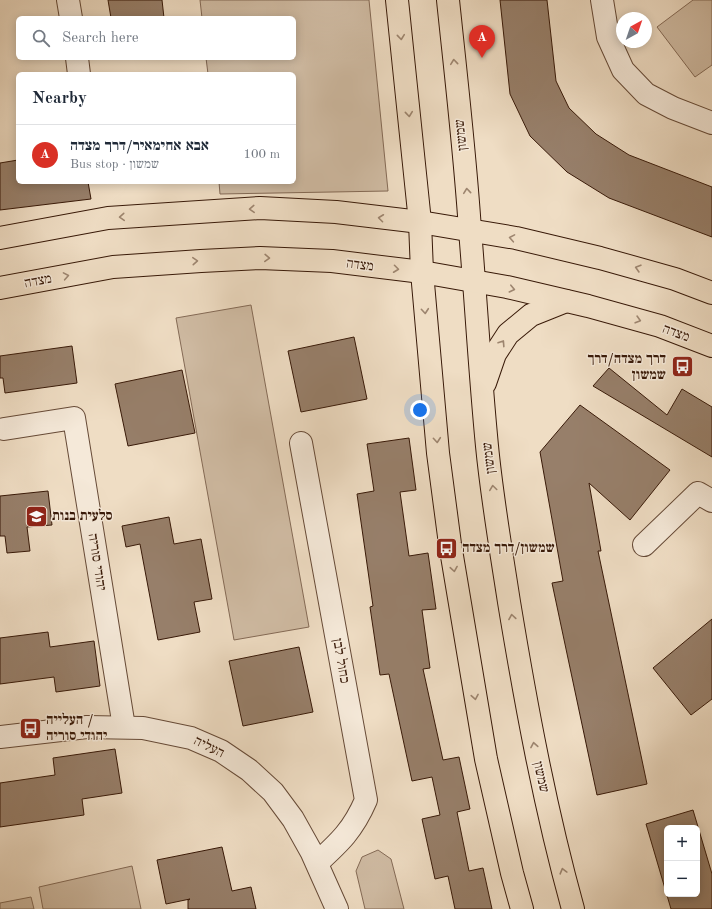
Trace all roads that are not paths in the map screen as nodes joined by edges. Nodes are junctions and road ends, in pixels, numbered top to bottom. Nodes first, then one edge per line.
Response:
1 (68, 0) edge
2 (397, 0) edge
3 (448, 0) edge
4 (602, 0) edge
5 (71, 16) edge
6 (77, 60) edge
7 (79, 72) edge
8 (712, 123) edge
9 (420, 222) junction
10 (470, 230) junction
11 (0, 238) edge
12 (422, 272) junction
13 (473, 282) junction
14 (0, 288) edge
15 (712, 293) edge
16 (566, 301) junction
17 (712, 346) edge
18 (482, 392) junction
19 (4, 429) dead end
20 (301, 442) dead end
21 (712, 501) edge
22 (644, 545) dead end
23 (124, 728) junction
24 (0, 737) edge
25 (317, 863) junction
26 (337, 909) edge
27 (522, 909) edge
28 (573, 909) edge

1 - 5 street
2 -> 9 main road
10 -> 3 main road, שמשון
4 - 8 street
6 - 7 street
9 - 10 main road
9 -> 11 main road
9 - 12 main road
10 - 13 main road, שמשון
15 -> 10 main road
12 - 13 main road, מצדה
14 -> 12 main road, מצדה
12 -> 27 main road
13 -> 16 main road, מצדה
13 - 18 main road, שמשון
16 -> 17 main road, מצדה
18 -> 16 main road
28 -> 18 main road, שמשון
19 - 23 street, יהודי סוריה
20 - 25 street, כחול לבן
21 - 22 street
23 - 24 street, העליה
23 - 25 street, העליה
25 - 26 street, העליה

